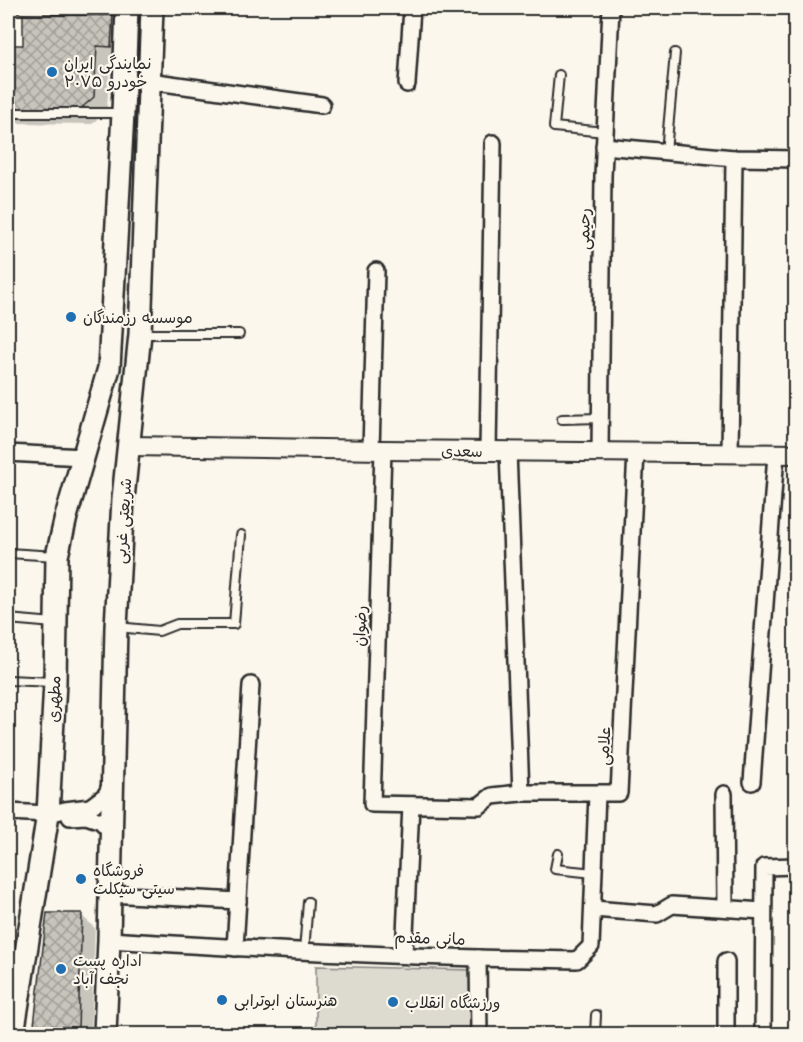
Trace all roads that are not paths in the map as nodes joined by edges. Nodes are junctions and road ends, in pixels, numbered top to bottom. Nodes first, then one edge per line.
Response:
1 (46, 8) edge
2 (152, 8) edge
3 (412, 8) edge
4 (610, 8) edge
5 (22, 9) edge
6 (127, 9) edge
7 (675, 53) dead end
8 (559, 75) dead end
9 (149, 81) junction
10 (407, 84) dead end
11 (322, 105) dead end
12 (16, 113) dead end
13 (123, 113) junction
14 (605, 139) junction
15 (493, 143) dead end
16 (666, 152) junction
17 (734, 158) junction
18 (795, 159) edge
19 (376, 271) dead end
20 (140, 334) junction
21 (239, 334) dead end
22 (600, 418) junction
23 (562, 419) dead end
24 (129, 446) junction
25 (377, 450) junction
26 (488, 451) junction
27 (508, 451) junction
28 (600, 452) junction
29 (636, 452) junction
30 (8, 453) edge
31 (730, 453) junction
32 (776, 454) junction
33 (795, 454) edge
34 (83, 457) junction
35 (242, 535) dead end
36 (8, 553) edge
37 (57, 556) junction
38 (8, 620) edge
39 (55, 623) junction
40 (116, 627) junction
41 (8, 680) edge
42 (55, 682) junction
43 (251, 685) dead end
44 (112, 781) junction
45 (752, 782) dead end
46 (521, 793) junction
47 (597, 794) junction
48 (724, 794) dead end
49 (372, 804) joint
50 (411, 805) junction
51 (8, 812) edge
52 (57, 812) junction
53 (112, 833) junction
54 (45, 836) junction
55 (558, 854) dead end
56 (795, 866) edge
57 (594, 873) junction
58 (110, 894) junction
59 (238, 901) junction
60 (308, 902) dead end
61 (725, 908) junction
62 (593, 909) junction
63 (764, 911) junction
64 (109, 940) junction
65 (235, 948) junction
66 (304, 951) junction
67 (404, 955) junction
68 (478, 958) junction
69 (726, 961) dead end
70 (596, 1016) dead end
71 (12, 1035) edge
72 (105, 1035) edge
73 (479, 1035) edge
74 (595, 1035) edge
75 (726, 1035) edge
76 (763, 1035) edge

1 - 5 lane
1 - 6 lane
2 - 9 main road, شریعتی غربی
3 - 10 street
4 - 14 street, رحیمی
6 - 13 main road
7 - 16 lane
8 - 14 lane
9 - 11 street
9 - 20 main road, شریعتی غربی
12 - 13 lane
13 - 34 main road, مطهری
14 - 16 street
14 - 22 street, رحیمی
15 - 26 street
16 - 17 street
17 - 18 street
17 - 31 street
19 - 25 street, رضوان
20 - 21 lane
20 - 24 main road, شریعتی غربی
22 - 23 lane
22 - 28 street, رحیمی
24 - 25 street, سعدی
24 - 40 main road, شریعتی غربی
25 - 26 street, سعدی
25 - 49 street, رضوان
26 - 27 street, سعدی
27 - 28 street, سعدی
27 - 46 street
28 - 29 street, سعدی
29 - 31 street, سعدی
29 - 47 street, علامی
30 - 34 street
31 - 32 street, سعدی
32 - 33 street, سعدی
32 - 45 street
34 - 37 main road, مطهری
35 - 40 lane
36 - 37 lane
37 - 39 main road, مطهری
38 - 39 lane
39 - 42 main road, مطهری
40 - 44 main road, شریعتی غربی
41 - 42 lane
42 - 52 main road, مطهری
43 - 59 street
44 - 52 street
44 - 53 main road, شریعتی غربی
46 - 47 street, علامی
46 - 50 street, علامی
47 - 57 street, مانی مقدم
48 - 61 street
49 - 50 street, علامی
50 - 67 street
51 - 52 street
52 - 54 main road, مطهری
53 - 54 street
53 - 58 main road, شریعتی غربی
54 - 71 main road, مطهری
55 - 57 lane
56 - 63 street
57 - 62 street, مانی مقدم
58 - 59 street
58 - 64 main road, شریعتی غربی
59 - 65 street
60 - 66 lane
61 - 62 street
61 - 63 street
62 - 68 street, مانی مقدم
63 - 76 street
64 - 65 street, مانی مقدم
64 - 72 main road, شریعتی غربی
65 - 66 street, مانی مقدم
66 - 67 street, مانی مقدم
67 - 68 street, مانی مقدم
68 - 73 street
69 - 75 street
70 - 74 lane

